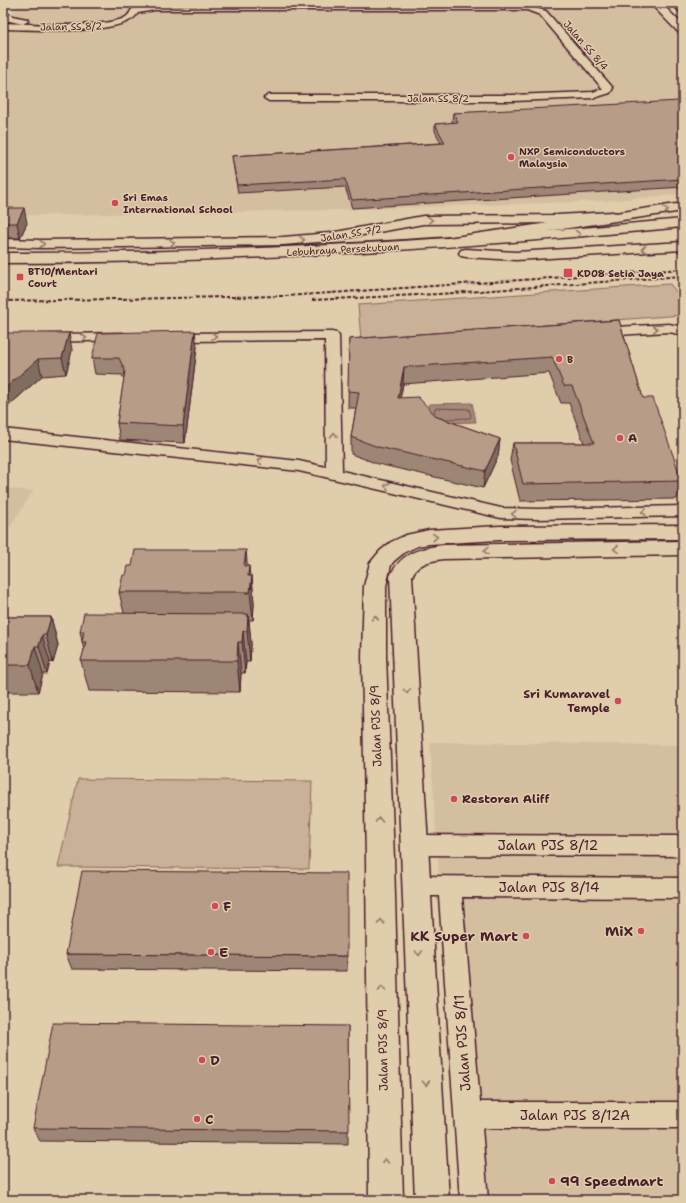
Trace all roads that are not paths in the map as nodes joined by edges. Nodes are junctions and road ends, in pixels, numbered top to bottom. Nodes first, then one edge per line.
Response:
1 (10, 3) edge
2 (134, 3) edge
3 (139, 3) edge
4 (655, 3) edge
5 (660, 3) edge
6 (678, 4) edge
7 (336, 5) edge
8 (157, 8) junction
9 (3, 14) edge
10 (683, 15) edge
11 (3, 21) edge
12 (23, 21) junction
13 (683, 24) edge
14 (3, 26) edge
15 (683, 31) edge
16 (607, 91) joint
17 (269, 98) dead end
18 (683, 207) edge
19 (649, 212) junction
20 (683, 223) edge
21 (683, 233) edge
22 (3, 242) edge
23 (441, 243) junction
24 (683, 246) edge
25 (466, 253) junction
26 (3, 258) edge
27 (3, 268) edge
28 (683, 331) edge
29 (586, 333) edge
30 (138, 337) edge
31 (160, 337) edge
32 (3, 339) edge
33 (349, 350) edge
34 (333, 351) junction
35 (3, 434) edge
36 (334, 474) junction
37 (683, 511) edge
38 (538, 524) junction
39 (683, 532) edge
40 (683, 548) edge
41 (410, 562) junction
42 (381, 563) junction
43 (376, 724) junction
44 (409, 724) junction
45 (413, 845) junction
46 (683, 846) edge
47 (415, 886) junction
48 (450, 886) junction
49 (683, 888) edge
50 (467, 1115) junction
51 (683, 1115) edge
52 (386, 1200) edge
53 (432, 1200) edge
54 (474, 1200) edge

1 - 9 main road
2 - 12 street, Jalan SS 8/2
3 - 8 street, Jalan SS 8/4
4 - 15 main road
5 - 13 main road
6 - 10 main road
7 - 8 street, Jalan SS 8/4
7 - 16 street, Jalan SS 8/4
8 - 14 street, Jalan SS 8/2
9 - 12 main road
11 - 12 street, Jalan SS 8/2
16 - 17 street, Jalan SS 8/2
19 -> 18 main road
22 -> 19 main road, Jalan SS 7/2
19 - 23 main road
23 -> 20 main road, Lebuhraya Persekutuan
21 - 25 main road, Lebuhraya Persekutuan
23 - 26 main road, Lebuhraya Persekutuan
24 -> 25 main road
25 - 27 main road, Lebuhraya Persekutuan
29 -> 28 street
32 -> 30 street
31 -> 34 street
33 - 34 street
36 -> 34 street
36 -> 35 street
38 -> 36 street
37 -> 38 street
38 - 39 main road
42 -> 38 main road
40 -> 41 main road
41 - 42 main road
41 -> 44 main road
43 -> 42 main road, Jalan PJS 8/9
43 - 44 main road
52 -> 43 main road, Jalan PJS 8/9
44 - 45 main road
45 - 46 street, Jalan PJS 8/12
45 - 47 main road
47 - 48 street, Jalan PJS 8/14
47 -> 53 main road
48 - 49 street, Jalan PJS 8/14
48 - 50 street, Jalan PJS 8/11
50 - 51 street, Jalan PJS 8/12A
50 - 54 street, Jalan PJS 8/11

